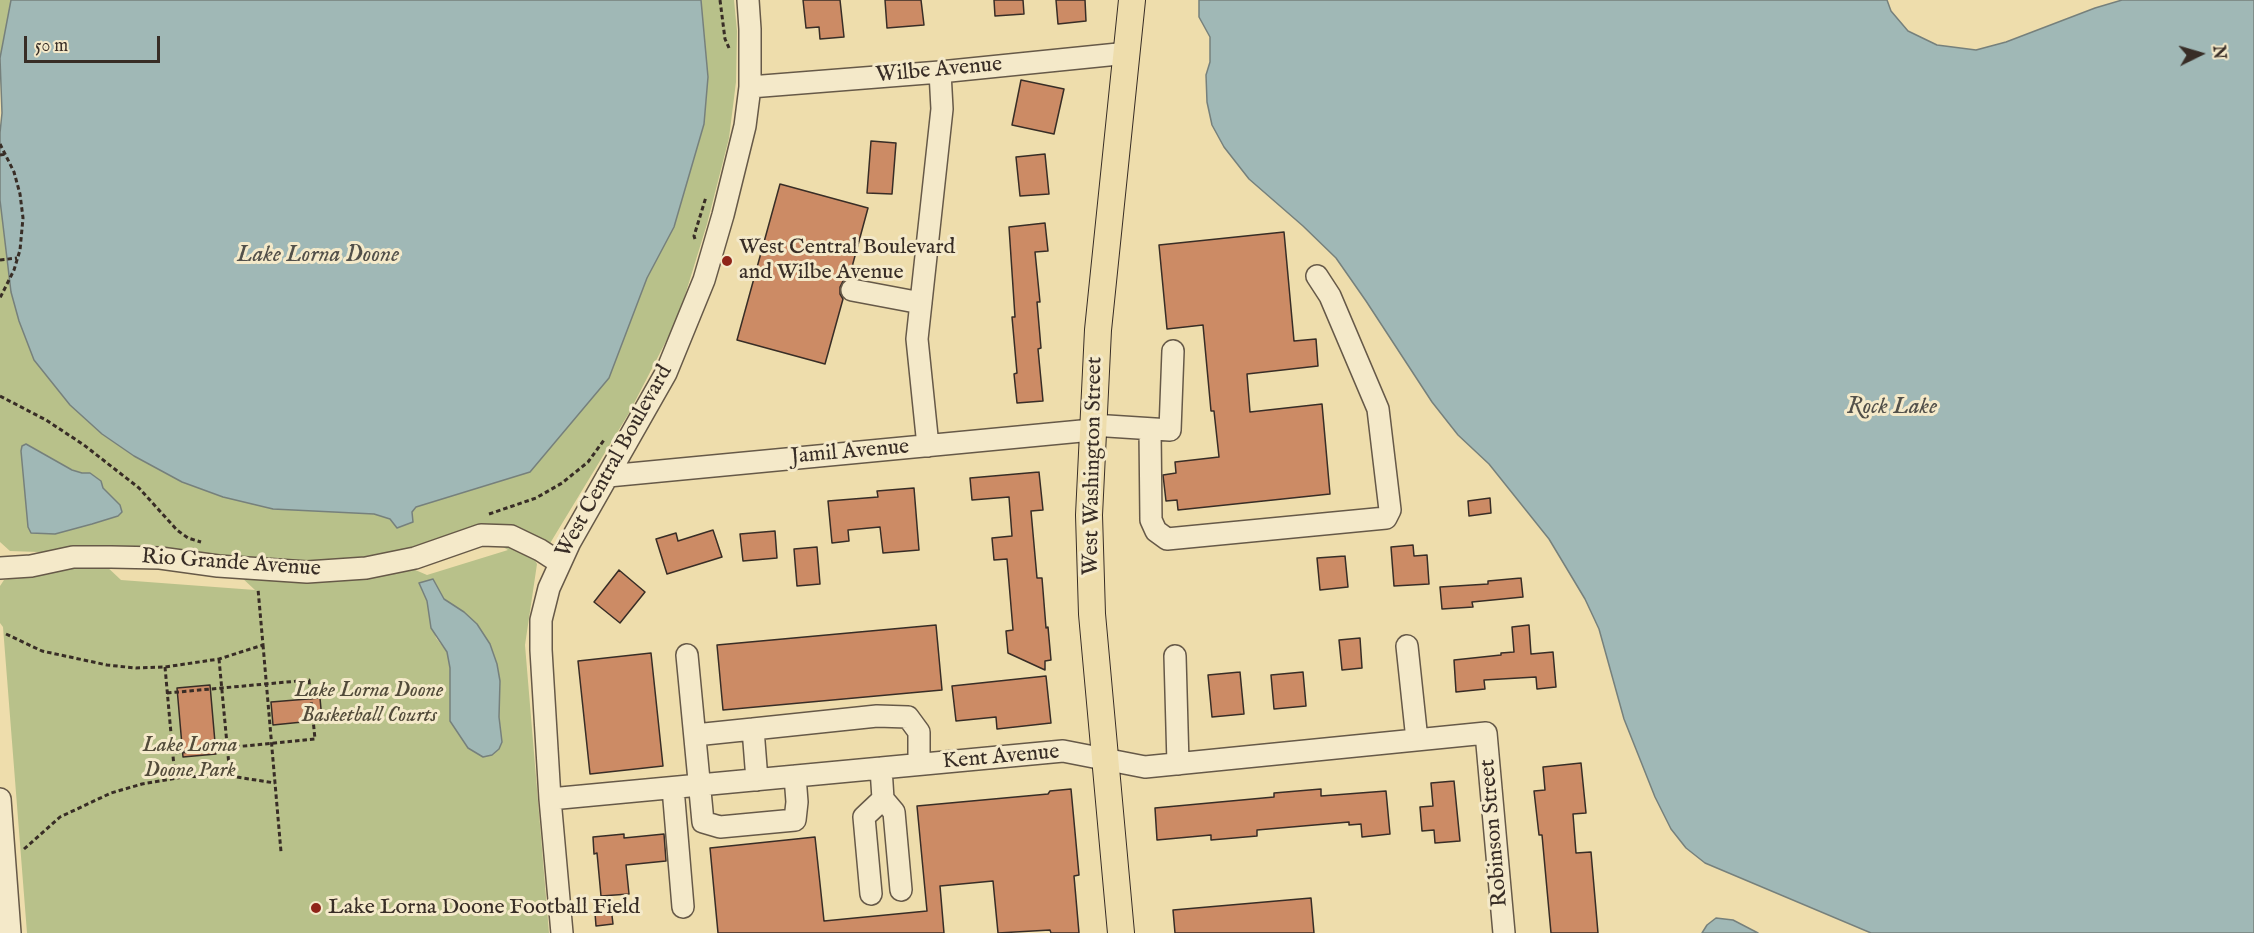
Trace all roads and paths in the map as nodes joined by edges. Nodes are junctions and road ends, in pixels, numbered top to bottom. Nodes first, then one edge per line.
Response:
1 (720, 0) edge
2 (748, 0) edge
3 (1132, 0) edge
4 (1128, 53) junction
5 (733, 57) dead end
6 (940, 72) junction
7 (750, 87) junction
8 (0, 144) edge
9 (6, 154) junction
10 (0, 155) edge
11 (706, 194) dead end
12 (697, 245) dead end
13 (17, 258) junction
14 (0, 260) edge
15 (1317, 276) dead end
16 (852, 290) dead end
17 (0, 298) edge
18 (921, 303) junction
19 (1173, 351) dead end
20 (0, 396) edge
21 (1092, 427) junction
22 (1150, 430) junction
23 (606, 436) dead end
24 (928, 446) junction
25 (608, 476) junction
26 (481, 517) dead end
27 (202, 543) dead end
28 (560, 563) junction
29 (0, 568) edge
30 (258, 586) dead end
31 (6, 634) dead end
32 (263, 645) junction
33 (1407, 646) dead end
34 (687, 655) dead end
35 (1175, 656) dead end
36 (219, 660) junction
37 (165, 667) junction
38 (267, 684) junction
39 (222, 688) junction
40 (167, 693) junction
41 (753, 729) junction
42 (1486, 733) joint
43 (695, 735) junction
44 (1417, 740) junction
45 (272, 743) junction
46 (228, 747) junction
47 (173, 753) junction
48 (1104, 759) junction
49 (919, 764) junction
50 (1178, 764) junction
51 (881, 768) junction
52 (230, 776) junction
53 (795, 776) junction
54 (175, 778) junction
55 (758, 780) junction
56 (275, 783) junction
57 (700, 785) junction
58 (673, 788) junction
59 (550, 799) junction
60 (883, 799) junction
61 (0, 800) edge
62 (24, 849) dead end
63 (281, 852) dead end
64 (901, 890) dead end
65 (871, 894) dead end
66 (683, 907) dead end
67 (4, 910) edge
68 (10, 933) edge
69 (562, 933) edge
70 (1121, 933) edge
71 (1504, 933) edge

1 - 5 path
2 - 7 street, West Central Boulevard
3 - 4 main road, West Washington Street
4 - 6 street, Wilbe Avenue
4 - 21 main road, West Washington Street
6 - 7 street, Wilbe Avenue
6 - 18 street
7 - 25 street, West Central Boulevard
8 - 9 path
9 - 10 path
9 - 13 path
11 - 12 path
13 - 14 path
13 - 17 path
15 - 22 street
16 - 18 street
18 - 24 street
19 - 22 street
20 - 27 path
21 - 22 street, Jamil Avenue
21 - 24 street, Jamil Avenue
21 - 48 main road, West Washington Street
23 - 26 path
24 - 25 street, Jamil Avenue
25 - 28 street, West Central Boulevard
28 - 29 street, Rio Grande Avenue
28 - 59 street, West Central Boulevard
30 - 32 path
31 - 37 path
32 - 36 path
32 - 38 path
33 - 44 street
34 - 43 street
35 - 50 street
36 - 37 path
36 - 39 path
37 - 40 path
38 - 39 path
38 - 45 path
38 - 45 path
39 - 40 path
39 - 46 path
40 - 47 path
41 - 43 street
41 - 49 street
41 - 55 street
42 - 44 street, Kent Avenue
42 - 71 street, Robinson Street
43 - 57 street
44 - 50 street, Kent Avenue
45 - 46 path
45 - 56 path
46 - 47 path
46 - 52 path
47 - 54 path
48 - 49 street, Kent Avenue
48 - 50 street, Kent Avenue
48 - 70 main road, West Washington Street
49 - 51 street, Kent Avenue
51 - 53 street, Kent Avenue
51 - 60 street
52 - 54 path
52 - 56 path
53 - 55 street, Kent Avenue
53 - 57 street
54 - 62 path
55 - 57 street, Kent Avenue
56 - 63 path
57 - 58 street, Kent Avenue
58 - 59 street, Kent Avenue
58 - 66 street
59 - 69 street, West Central Boulevard
60 - 64 street
60 - 65 street
61 - 67 street
67 - 68 street

